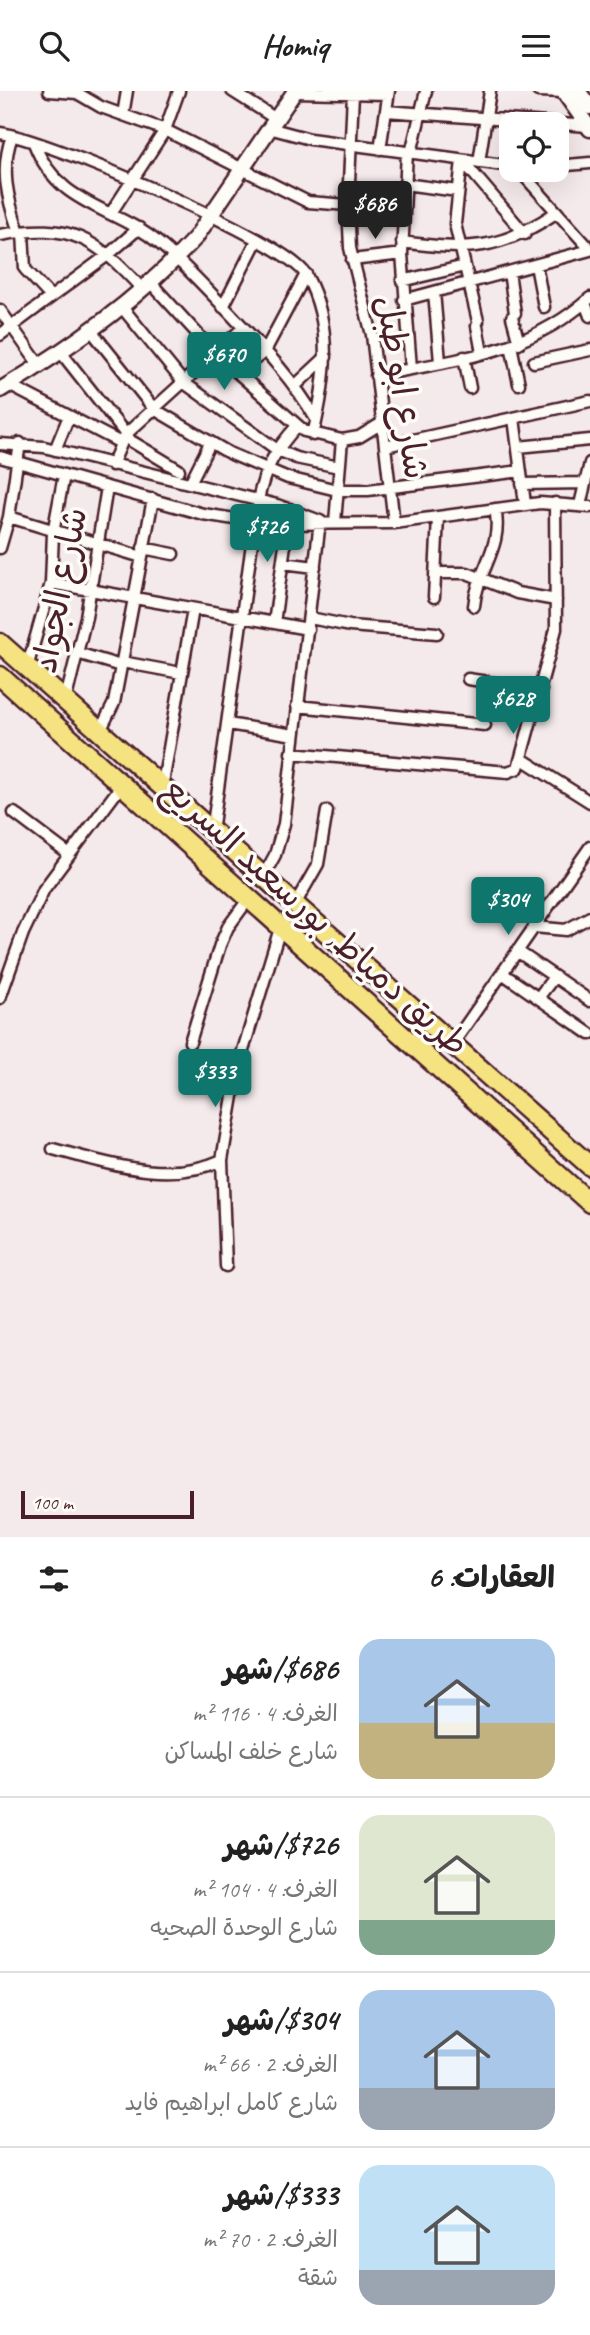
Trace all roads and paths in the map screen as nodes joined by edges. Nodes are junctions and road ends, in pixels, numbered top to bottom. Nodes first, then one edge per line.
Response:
1 (127, 91) edge
2 (179, 91) edge
3 (232, 91) edge
4 (426, 91) edge
5 (490, 91) edge
6 (538, 91) edge
7 (568, 91) edge
8 (49, 92) edge
9 (295, 92) edge
10 (388, 92) edge
11 (353, 93) junction
12 (84, 94) edge
13 (590, 107) edge
14 (386, 111) junction
15 (421, 114) junction
16 (123, 115) junction
17 (485, 120) junction
18 (272, 124) junction
19 (589, 128) edge
20 (165, 130) junction
21 (0, 133) edge
22 (12, 136) junction
23 (34, 143) junction
24 (350, 145) junction
25 (380, 149) junction
26 (409, 153) junction
27 (462, 160) junction
28 (479, 162) junction
29 (590, 163) edge
30 (499, 164) edge
31 (569, 165) edge
32 (243, 167) junction
33 (132, 179) junction
34 (530, 182) edge
35 (404, 184) junction
36 (1, 185) edge
37 (458, 191) junction
38 (348, 205) junction
39 (557, 212) junction
40 (111, 213) junction
41 (210, 216) junction
42 (139, 228) junction
43 (21, 232) junction
44 (525, 234) junction
45 (0, 235) edge
46 (257, 240) junction
47 (402, 242) junction
48 (460, 249) junction
49 (590, 250) edge
50 (110, 254) junction
51 (402, 254) junction
52 (177, 258) junction
53 (352, 260) junction
54 (536, 265) junction
55 (465, 266) junction
56 (509, 272) junction
57 (306, 274) junction
58 (402, 281) junction
59 (469, 282) junction
60 (147, 286) junction
61 (434, 292) junction
62 (51, 297) junction
63 (404, 300) junction
64 (587, 300) edge
65 (121, 306) junction
66 (223, 307) junction
67 (544, 307) dead end
68 (0, 310) edge
69 (590, 316) edge
70 (12, 327) junction
71 (243, 328) junction
72 (90, 329) junction
73 (0, 335) edge
74 (515, 344) junction
75 (590, 350) edge
76 (60, 351) junction
77 (265, 351) junction
78 (215, 353) junction
79 (482, 353) junction
80 (326, 357) junction
81 (464, 357) junction
82 (440, 362) junction
83 (534, 362) dead end
84 (40, 366) junction
85 (411, 368) junction
86 (238, 373) junction
87 (376, 376) junction
88 (183, 381) junction
89 (519, 384) dead end
90 (296, 385) junction
91 (5, 388) edge
92 (470, 388) dead end
93 (590, 401) edge
94 (153, 409) junction
95 (69, 416) junction
96 (514, 418) junction
97 (316, 419) junction
98 (382, 423) junction
99 (297, 426) junction
100 (313, 435) junction
101 (123, 439) junction
102 (342, 440) junction
103 (590, 440) edge
104 (20, 443) junction
105 (210, 443) junction
106 (0, 444) edge
107 (385, 446) junction
108 (518, 447) junction
109 (276, 449) junction
110 (55, 450) junction
111 (0, 457) edge
112 (19, 462) junction
113 (590, 463) edge
114 (112, 465) junction
115 (339, 467) junction
116 (265, 469) junction
117 (179, 470) dead end
118 (521, 471) junction
119 (64, 475) junction
120 (585, 483) junction
121 (190, 484) junction
122 (522, 484) junction
123 (107, 487) junction
124 (390, 488) junction
125 (337, 490) junction
126 (153, 499) junction
127 (258, 500) junction
128 (555, 503) junction
129 (525, 504) junction
130 (585, 506) edge
131 (289, 509) junction
132 (495, 509) junction
133 (9, 517) junction
134 (438, 517) junction
135 (320, 521) junction
136 (335, 522) junction
137 (255, 523) junction
138 (394, 523) junction
139 (288, 525) junction
140 (53, 533) junction
141 (98, 546) junction
142 (0, 548) edge
143 (142, 552) junction
144 (173, 554) dead end
145 (282, 563) junction
146 (315, 567) junction
147 (435, 573) junction
148 (481, 577) junction
149 (51, 583) junction
150 (91, 590) junction
151 (434, 597) dead end
152 (134, 598) junction
153 (556, 600) junction
154 (474, 606) dead end
155 (193, 609) junction
156 (243, 618) junction
157 (274, 624) junction
158 (309, 624) junction
159 (437, 633) dead end
160 (1, 646) edge
161 (77, 653) junction
162 (121, 664) junction
163 (32, 673) junction
164 (181, 673) junction
165 (468, 679) dead end
166 (8, 689) edge
167 (541, 690) junction
168 (64, 703) junction
169 (297, 706) junction
170 (228, 724) junction
171 (485, 725) dead end
172 (99, 733) junction
173 (294, 735) junction
174 (291, 753) junction
175 (522, 759) junction
176 (121, 786) junction
177 (162, 789) junction
178 (590, 802) edge
179 (327, 811) dead end
180 (13, 813) dead end
181 (212, 832) junction
182 (590, 847) edge
183 (67, 853) junction
184 (262, 877) junction
185 (250, 897) junction
186 (294, 906) junction
187 (590, 917) edge
188 (281, 925) junction
189 (534, 927) junction
190 (517, 951) junction
191 (502, 973) junction
192 (4, 977) edge
193 (554, 977) junction
194 (0, 998) edge
195 (538, 998) junction
196 (590, 1001) edge
197 (590, 1034) edge
198 (190, 1042) dead end
199 (452, 1045) junction
200 (53, 1149) dead end
201 (222, 1160) junction
202 (590, 1166) edge
203 (590, 1203) edge
204 (226, 1266) dead end

1 - 16 street
2 - 20 street
3 - 18 street
4 - 15 street
5 - 17 street
6 - 7 street
7 - 13 street
7 - 19 street
8 - 12 street
9 - 11 street
9 - 18 street
10 - 11 street
10 - 14 street
11 - 24 street, شارع ابو طبل
12 - 16 street
14 - 15 street
14 - 25 street
15 - 17 street
15 - 26 street
16 - 20 street
17 - 19 street
17 - 28 street
18 - 24 street
18 - 32 street
20 - 32 street
20 - 33 street
21 - 22 street
22 - 23 street
22 - 36 street
23 - 33 street
23 - 40 street
24 - 25 street
24 - 38 street, شارع ابو طبل
25 - 26 street
26 - 27 street
26 - 35 street
27 - 28 street
27 - 37 street
27 - 44 street
28 - 30 street
29 - 31 street
32 - 38 street
32 - 41 street
33 - 40 street
33 - 41 street
34 - 39 street
35 - 37 street
35 - 47 street
36 - 43 street
37 - 48 street
38 - 53 street, شارع ابو طبل
39 - 44 street
39 - 49 street
40 - 42 street
41 - 46 street
41 - 52 street
42 - 50 street
42 - 52 street
43 - 45 street
43 - 50 street
43 - 62 street
44 - 48 street
46 - 57 street
46 - 66 street
47 - 48 street
47 - 51 street
48 - 55 street
49 - 54 street
50 - 60 street
50 - 62 street
51 - 53 street
51 - 58 street
52 - 60 street
52 - 66 street
53 - 87 street, شارع ابو طبل
54 - 56 street
54 - 67 street
55 - 58 street
55 - 59 street
56 - 59 street
56 - 74 street
57 - 77 street
57 - 80 street
58 - 63 street
59 - 61 street
59 - 79 street
60 - 65 street
60 - 78 street
61 - 63 street
61 - 82 street
62 - 70 street
63 - 85 street
64 - 69 street
64 - 74 street
65 - 72 street
65 - 88 street
66 - 71 street
68 - 70 street
70 - 73 street
70 - 84 street
71 - 77 street
71 - 78 street
72 - 76 street
72 - 94 street
74 - 79 street
74 - 89 street
75 - 83 street
76 - 84 street
76 - 101 street
77 - 86 street
77 - 90 street
78 - 86 street
78 - 88 street
79 - 81 street
80 - 90 street
80 - 97 street
81 - 82 street
81 - 92 street
82 - 85 street
84 - 91 street
85 - 87 street
86 - 99 street
87 - 98 street, شارع ابو طبل
88 - 94 street
88 - 109 street
90 - 97 street
91 - 95 street
93 - 96 street
94 - 101 street
94 - 105 street
95 - 101 street
95 - 110 street
96 - 107 street
96 - 108 street
97 - 100 street
98 - 102 street
98 - 107 street, شارع ابو طبل
99 - 100 street
99 - 109 street
100 - 102 street
101 - 114 street
101 - 117 street
102 - 115 street
103 - 108 street
104 - 106 street
104 - 110 street
104 - 112 street
105 - 116 street
105 - 121 street
107 - 124 street, شارع ابو طبل
108 - 118 street
109 - 115 street
109 - 116 street
110 - 114 street
111 - 112 street
112 - 119 street
112 - 133 street
113 - 120 street
114 - 121 street
115 - 125 street
116 - 125 street
116 - 127 street
118 - 122 street
118 - 124 street
119 - 123 street
119 - 140 street
120 - 122 street
120 - 130 street
121 - 127 street
122 - 129 street
123 - 126 street
123 - 141 street, شارع الجواد
124 - 125 street
124 - 138 street, شارع ابو طبل
125 - 136 street
126 - 137 street
126 - 143 street
127 - 131 street
127 - 137 street
128 - 129 street
128 - 130 street
128 - 153 street
129 - 132 street
131 - 135 street
131 - 139 street
132 - 134 street
132 - 148 street
133 - 140 street
133 - 142 street
134 - 138 street
134 - 147 street
135 - 136 street
135 - 139 street
135 - 146 street
136 - 138 street
137 - 139 street
137 - 156 street
139 - 145 street
140 - 141 street
140 - 149 street
141 - 143 street
141 - 150 street, شارع الجواد
143 - 144 street
143 - 152 street
145 - 146 street
145 - 157 street
146 - 158 street
147 - 148 street
147 - 151 street
148 - 153 street
148 - 154 street
149 - 150 street
149 - 163 street
150 - 152 street
150 - 161 street, شارع الجواد
152 - 155 street
152 - 162 street
153 - 167 street
155 - 156 street
155 - 164 street
156 - 157 street
156 - 170 street
157 - 158 street
158 - 159 street
158 - 169 street
160 - 163 highway, طريق دمياط, بورسعيد السريع
161 - 162 street
161 - 168 street, شارع الجواد
162 - 164 street
162 - 172 street
163 - 166 highway
163 - 168 highway, طريق دمياط, بورسعيد السريع
164 - 177 street
165 - 167 street
166 - 176 highway, طريق دمياط, بورسعيد السريع
167 - 175 street
168 - 172 highway, طريق دمياط, بورسعيد السريع
169 - 171 street
169 - 173 street
170 - 173 street
170 - 181 street
172 - 177 highway, طريق دمياط, بورسعيد السريع
173 - 174 street
174 - 175 street
174 - 184 street
175 - 178 street
176 - 183 street
176 - 185 highway, طريق دمياط, بورسعيد السريع
177 - 181 highway, طريق دمياط, بورسعيد السريع
179 - 186 street
180 - 183 street
181 - 184 highway, طريق دمياط, بورسعيد السريع
182 - 189 street
183 - 192 street
184 - 186 highway, طريق دمياط, بورسعيد السريع
185 - 188 highway, طريق دمياط, بورسعيد السريع
185 - 198 street
186 - 199 highway, طريق دمياط, بورسعيد السريع
187 - 189 street
188 - 201 street
188 - 203 highway, طريق دمياط, بورسعيد السريع
189 - 190 street
190 - 191 street
190 - 193 street
191 - 195 street
191 - 199 street
192 - 194 street
193 - 195 street
193 - 196 street
195 - 197 street
199 - 202 highway, طريق دمياط, بورسعيد السريع
200 - 201 street
201 - 204 street

